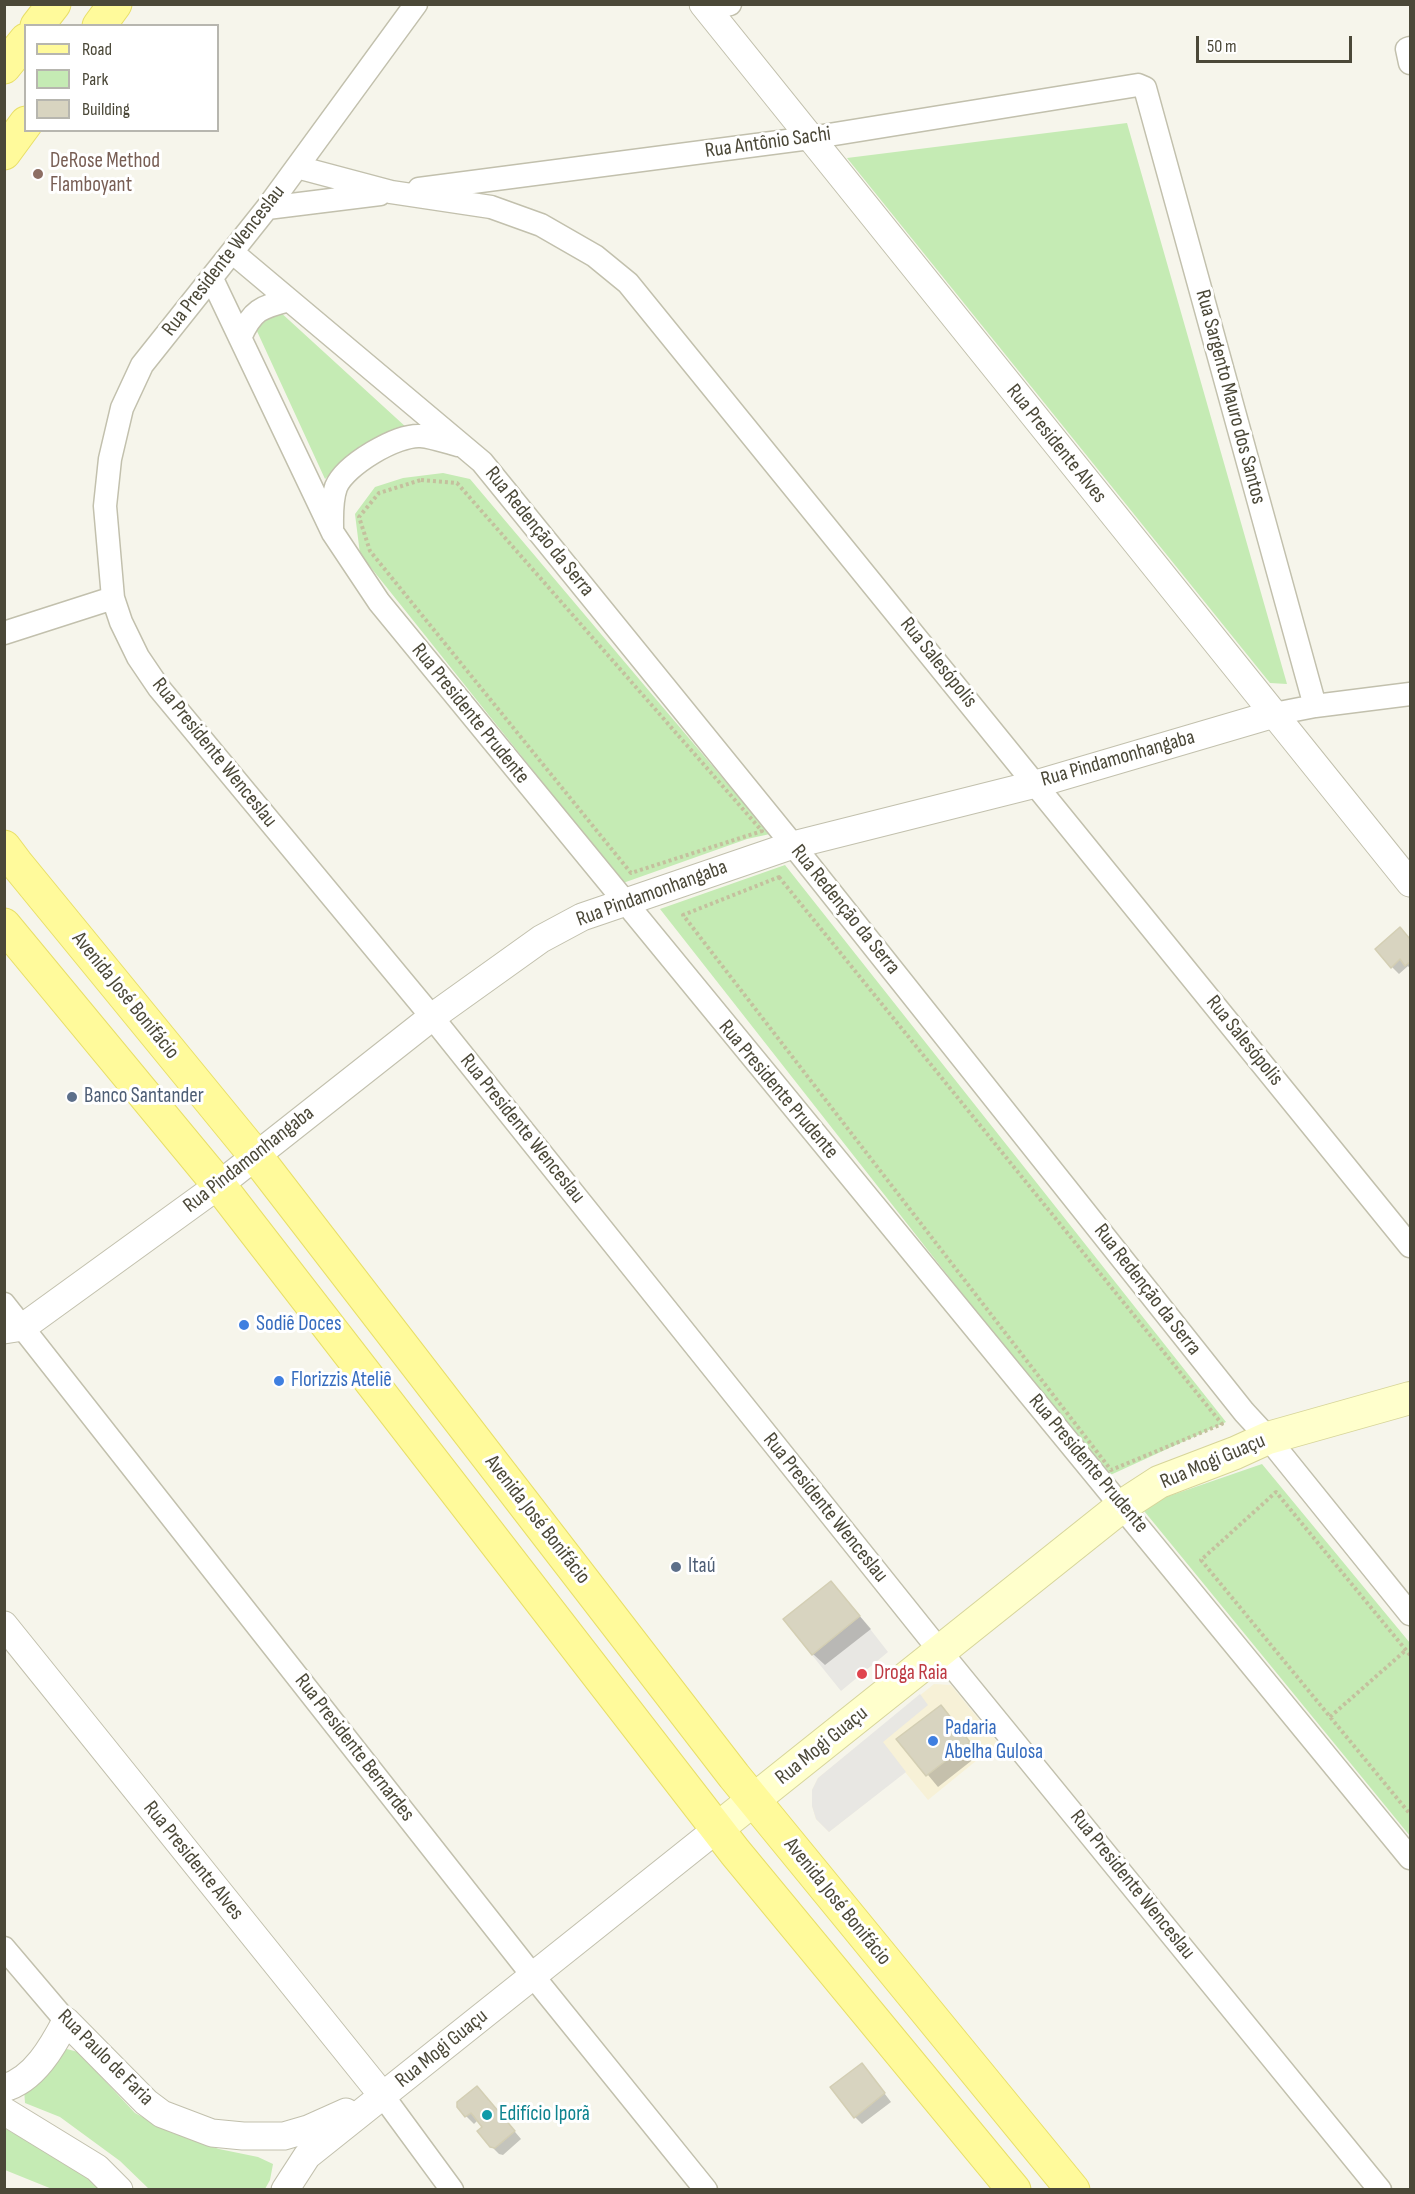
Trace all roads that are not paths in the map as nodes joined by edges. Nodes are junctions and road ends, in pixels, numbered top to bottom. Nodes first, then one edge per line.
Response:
1 (54, 4) edge
2 (115, 4) edge
3 (416, 4) edge
4 (713, 6) edge
5 (39, 24) edge
6 (100, 24) edge
7 (24, 42) edge
8 (4, 67) edge
9 (1145, 87) joint
10 (24, 126) edge
11 (810, 138) junction
12 (4, 153) edge
13 (297, 167) junction
14 (391, 192) junction
15 (267, 208) junction
16 (232, 252) junction
17 (212, 279) junction
18 (289, 300) junction
19 (240, 338) junction
20 (462, 446) junction
21 (333, 533) junction
22 (113, 598) junction
23 (4, 633) edge
24 (1410, 694) edge
25 (1316, 706) junction
26 (1274, 714) junction
27 (1036, 784) junction
28 (793, 845) junction
29 (4, 847) edge
30 (1410, 883) edge
31 (623, 901) junction
32 (4, 926) edge
33 (432, 1017) junction
34 (255, 1155) junction
35 (219, 1185) junction
36 (1410, 1246) edge
37 (4, 1304) edge
38 (14, 1329) edge
39 (1410, 1398) edge
40 (1268, 1438) junction
41 (1122, 1506) junction
42 (1410, 1614) edge
43 (4, 1625) edge
44 (940, 1651) junction
45 (753, 1800) junction
46 (717, 1829) junction
47 (1410, 1858) edge
48 (4, 1948) edge
49 (533, 1976) junction
50 (66, 2021) junction
51 (4, 2088) edge
52 (383, 2096) junction
53 (4, 2111) edge
54 (270, 2137) junction
55 (287, 2185) edge
56 (119, 2190) edge
57 (452, 2190) edge
58 (706, 2190) edge
59 (1014, 2190) edge
60 (1073, 2190) edge
61 (1380, 2190) edge

1 - 5 main road
2 - 6 main road
3 - 13 street, Rua Presidente Wenceslau
4 - 11 street, Rua Presidente Alves
7 - 8 main road
9 - 11 street, Rua Antônio Sachi
9 - 25 street, Rua Sargento Mauro dos Santos
10 - 12 main road
11 - 14 street, Rua Antônio Sachi
11 - 26 street, Rua Presidente Alves
13 - 14 street, Rua Antônio Sachi
13 - 15 street, Rua Presidente Wenceslau
14 - 15 street, Rua Antônio Sachi
14 - 27 street, Rua Salesópolis
15 - 16 street, Rua Presidente Wenceslau
16 - 17 street, Rua Presidente Wenceslau
16 - 18 street, Rua Redenção da Serra
17 - 19 street, Rua Presidente Prudente
17 - 22 street, Rua Presidente Wenceslau
18 - 19 street
18 - 20 street, Rua Redenção da Serra
19 - 21 street, Rua Presidente Prudente
20 - 21 street
20 - 28 street, Rua Redenção da Serra
21 - 31 street, Rua Presidente Prudente
22 - 23 street
22 - 33 street, Rua Presidente Wenceslau
24 - 25 street, Rua Pindamonhangaba
25 - 26 street, Rua Pindamonhangaba
26 - 27 street, Rua Pindamonhangaba
26 - 30 street, Rua Presidente Alves
27 - 28 street, Rua Pindamonhangaba
27 - 36 street, Rua Salesópolis
28 - 31 street, Rua Pindamonhangaba
28 - 40 street, Rua Redenção da Serra
29 - 34 main road, Avenida José Bonifácio
31 - 33 street, Rua Pindamonhangaba
31 - 41 street, Rua Presidente Prudente
32 - 35 main road
33 - 34 street, Rua Pindamonhangaba
33 - 44 street, Rua Presidente Wenceslau
34 - 35 street, Rua Pindamonhangaba
34 - 45 main road, Avenida José Bonifácio
35 - 38 street, Rua Pindamonhangaba
35 - 46 main road
37 - 38 street, Rua Presidente Bernardes
38 - 49 street, Rua Presidente Bernardes
39 - 40 main road, Rua Mogi Guaçu
40 - 41 main road, Rua Mogi Guaçu
40 - 42 street, Rua Redenção da Serra
41 - 44 main road, Rua Mogi Guaçu
41 - 47 street, Rua Presidente Prudente
43 - 52 street, Rua Presidente Alves
44 - 45 main road, Rua Mogi Guaçu
44 - 61 street, Rua Presidente Wenceslau
45 - 46 main road, Rua Mogi Guaçu
45 - 60 main road, Avenida José Bonifácio
46 - 49 street, Rua Mogi Guaçu
46 - 59 main road
48 - 50 street, Rua Paulo de Faria
49 - 52 street, Rua Mogi Guaçu
49 - 58 street, Rua Presidente Bernardes
50 - 51 street
50 - 54 street, Rua Paulo de Faria
52 - 54 street, Rua Paulo de Faria
52 - 55 street, Rua Mogi Guaçu
52 - 57 street
53 - 56 street
54 - 55 street

